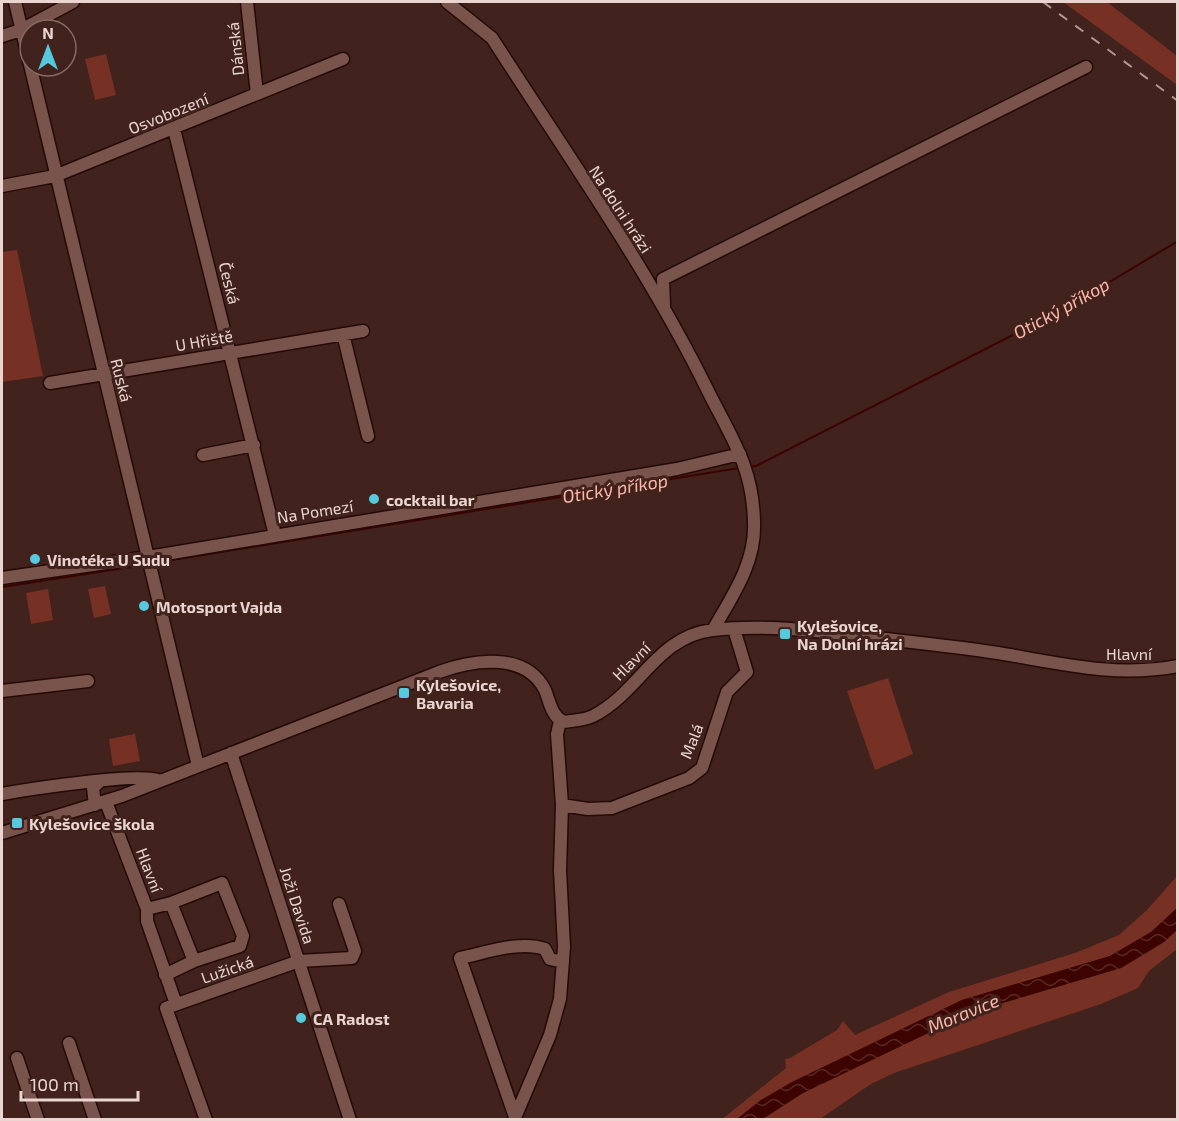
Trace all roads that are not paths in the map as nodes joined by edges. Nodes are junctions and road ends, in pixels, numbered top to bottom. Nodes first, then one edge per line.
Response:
1 (15, 2) edge
2 (73, 2) edge
3 (247, 2) edge
4 (447, 2) edge
5 (18, 18) edge
6 (43, 18) edge
7 (18, 31) edge
8 (2, 36) edge
9 (343, 59) dead end
10 (1086, 67) dead end
11 (33, 78) edge
12 (256, 94) junction
13 (174, 129) junction
14 (56, 176) junction
15 (2, 186) edge
16 (664, 307) junction
17 (363, 331) dead end
18 (343, 334) junction
19 (231, 352) junction
20 (104, 374) junction
21 (50, 383) dead end
22 (368, 436) dead end
23 (254, 445) junction
24 (203, 455) dead end
25 (744, 462) junction
26 (275, 535) junction
27 (149, 562) junction
28 (2, 578) edge
29 (734, 629) junction
30 (713, 630) junction
31 (1178, 666) edge
32 (88, 681) dead end
33 (2, 691) edge
34 (560, 721) junction
35 (231, 753) junction
36 (198, 766) junction
37 (105, 781) junction
38 (160, 781) junction
39 (2, 794) edge
40 (122, 796) junction
41 (100, 804) junction
42 (562, 805) junction
43 (2, 833) edge
44 (171, 903) junction
45 (339, 904) dead end
46 (147, 909) junction
47 (194, 961) junction
48 (299, 961) junction
49 (563, 962) junction
50 (165, 975) junction
51 (171, 1006) junction
52 (69, 1043) dead end
53 (17, 1058) dead end
54 (514, 1118) edge
55 (38, 1119) edge
56 (95, 1119) edge
57 (206, 1119) edge
58 (350, 1119) edge

1 - 5 street, Ruská
2 - 6 street
3 - 12 street, Dánská
4 - 16 street, Na dolni hrázi
7 - 8 street
9 - 12 street, Osvobození
10 - 16 street
11 - 14 street, Ruská
12 - 13 street, Osvobození
13 - 14 street, Osvobození
13 - 19 street, Česká
14 - 15 street, Osvobození
14 - 20 street, Ruská
16 - 25 street, Na dolni hrázi
17 - 18 street, U Hřiště
18 - 19 street, U Hřiště
18 - 22 street
19 - 20 street, U Hřiště
19 - 23 street, Česká
20 - 21 street, U Hřiště
20 - 27 street, Ruská
23 - 24 street
23 - 26 street, Česká
25 - 26 street, Na Pomezí
25 - 30 street, Na dolni hrázi
26 - 27 street, Na Pomezí
27 - 28 street, Na Pomezí
27 - 36 street, Ruská
29 - 30 street, Hlavní
29 - 31 street, Hlavní
29 - 42 street, Malá
30 - 34 street, Hlavní
32 - 33 street
34 - 35 street
34 - 42 street
35 - 36 street
35 - 48 street, Joži Davida
36 - 38 street
37 - 38 street
37 - 39 street
37 - 40 street
37 - 41 street
38 - 40 street
40 - 41 street
41 - 43 street
41 - 46 street, Hlavní
42 - 49 street
44 - 46 street, Hlavní
44 - 47 street
44 - 47 street, Hlavní
45 - 48 street, Joži Davida
46 - 50 street
47 - 50 street
48 - 51 street, Lužická
48 - 58 street
49 - 54 street
49 - 54 street
50 - 51 street
51 - 57 street
52 - 56 street
53 - 55 street

